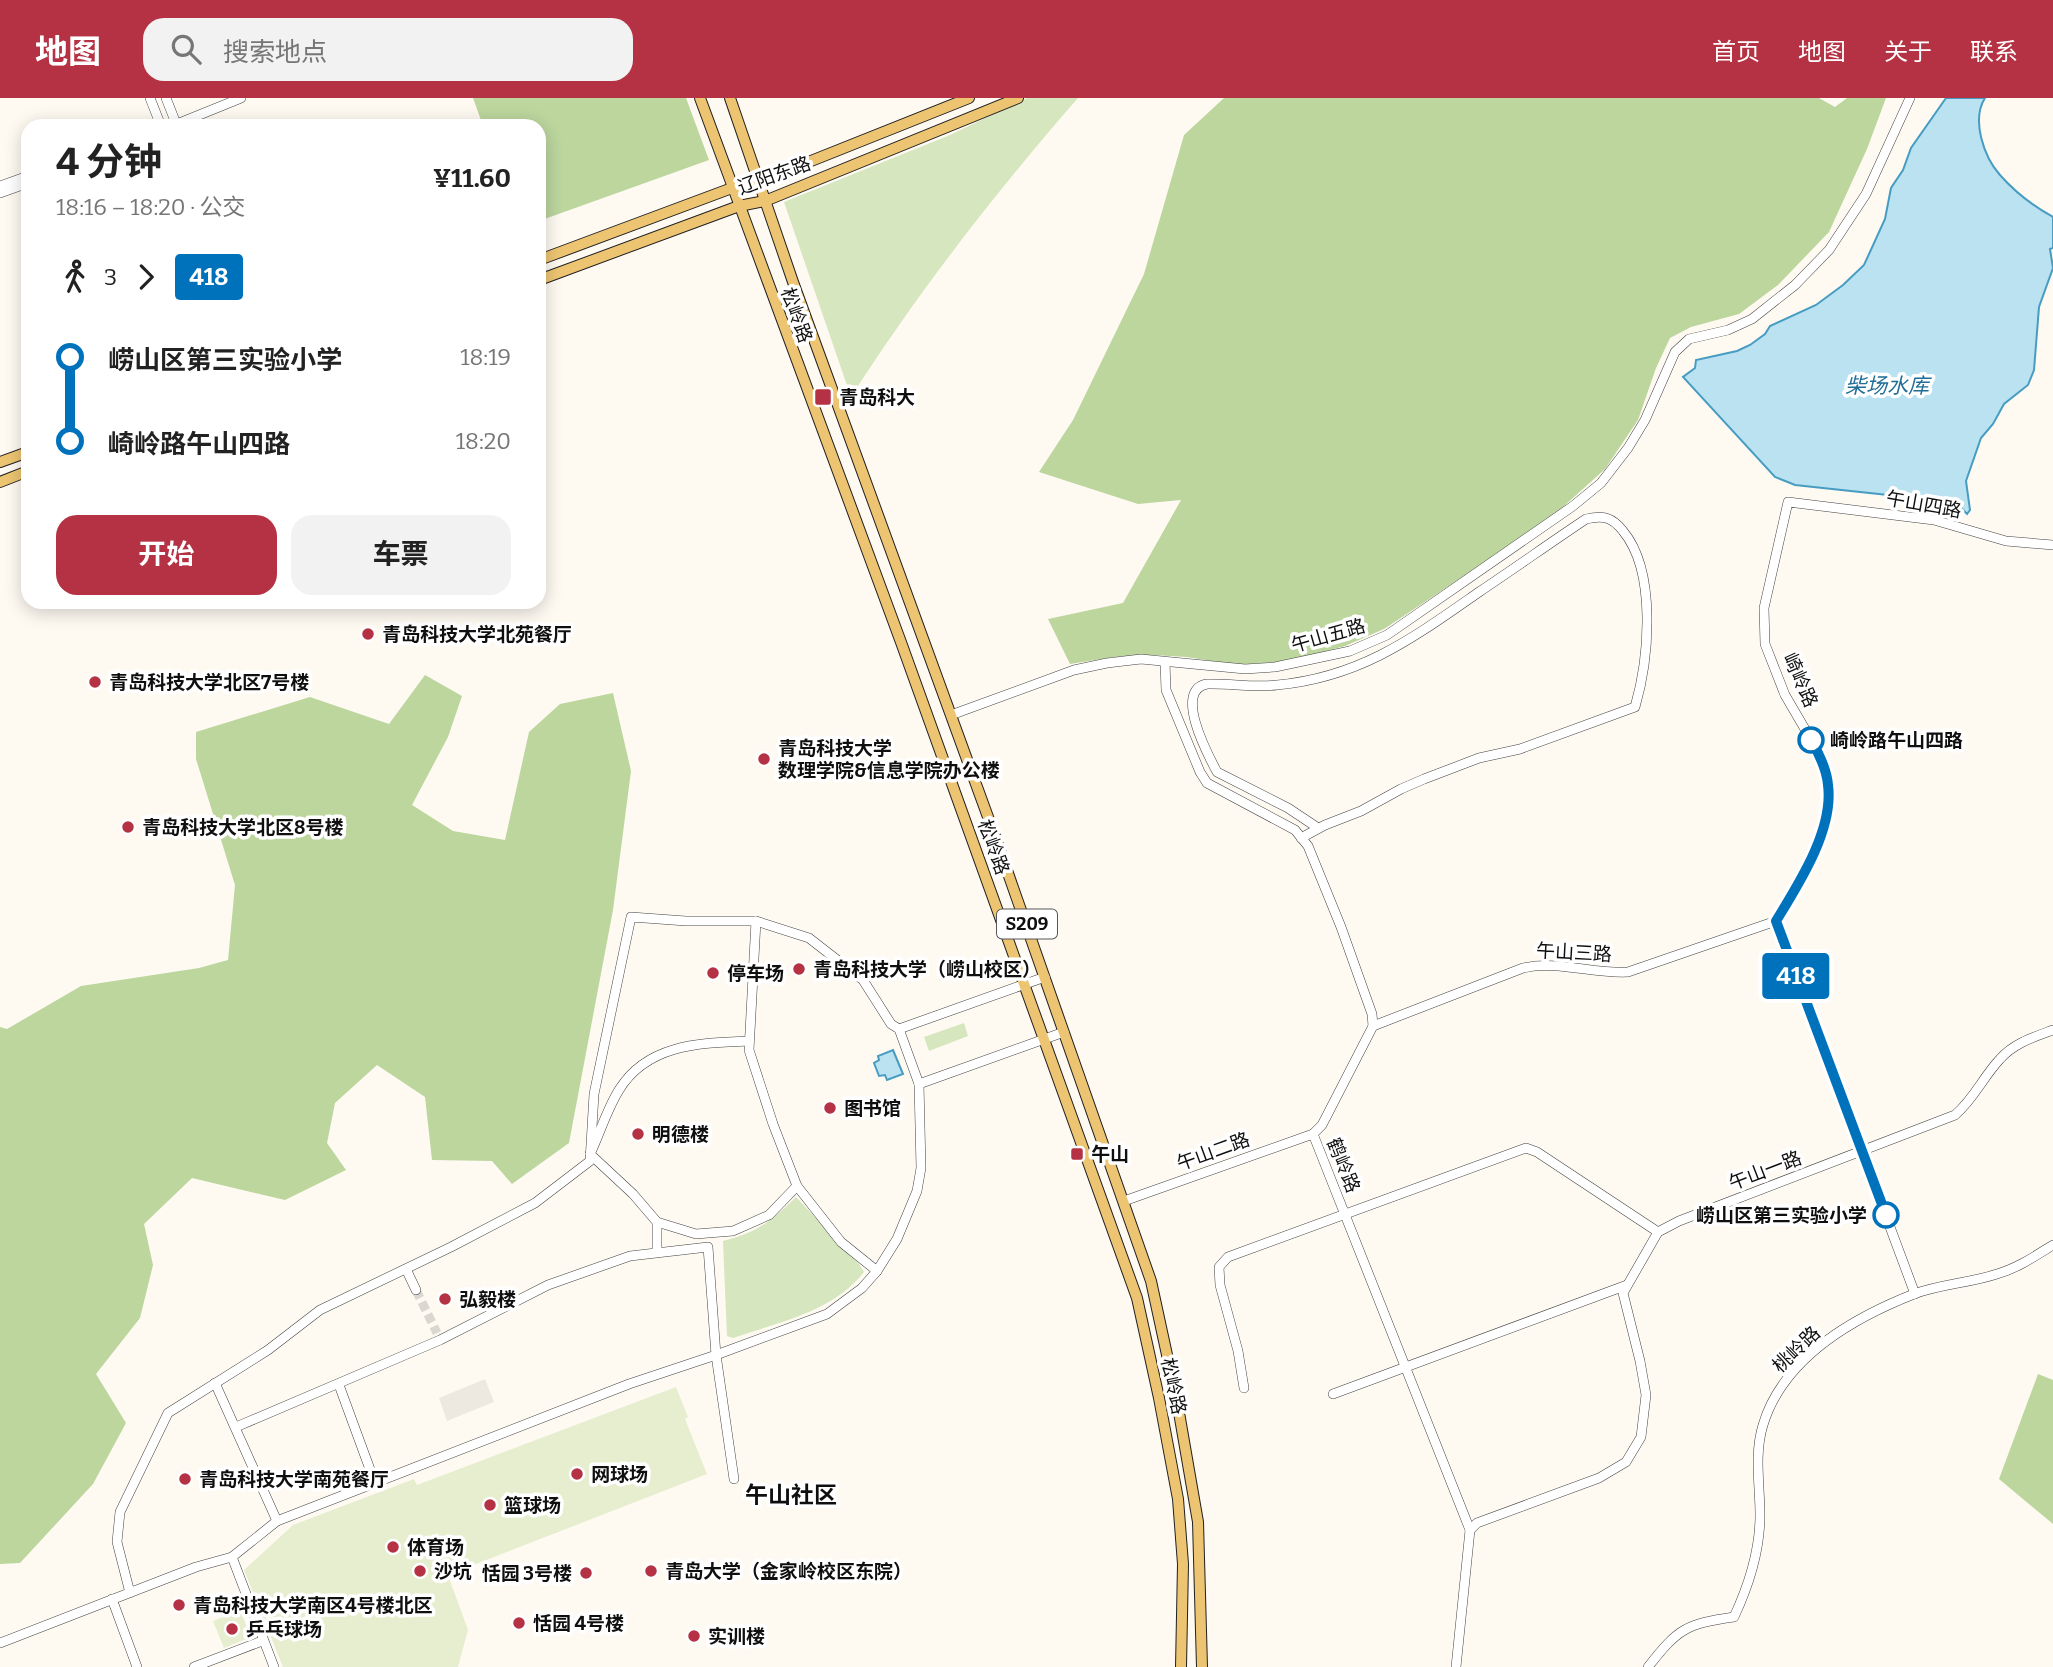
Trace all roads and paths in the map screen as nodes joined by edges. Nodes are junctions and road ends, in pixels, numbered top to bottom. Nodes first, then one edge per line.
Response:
1 (150, 98) edge
2 (166, 98) edge
3 (241, 98) edge
4 (700, 98) edge
5 (730, 98) edge
6 (969, 98) edge
7 (1017, 98) edge
8 (1910, 98) edge
9 (158, 119) edge
10 (173, 119) edge
11 (190, 119) edge
12 (21, 178) edge
13 (761, 183) junction
14 (0, 186) edge
15 (21, 186) edge
16 (732, 188) junction
17 (0, 193) edge
18 (765, 201) junction
19 (739, 206) junction
20 (546, 257) edge
21 (546, 276) edge
22 (21, 454) edge
23 (0, 462) edge
24 (21, 474) edge
25 (0, 482) edge
26 (1788, 502) joint
27 (2053, 545) edge
28 (1165, 662) junction
29 (951, 715) junction
30 (1318, 828) junction
31 (1301, 838) junction
32 (757, 921) junction
33 (1776, 921) junction
34 (1045, 977) junction
35 (1024, 984) junction
36 (1373, 1026) junction
37 (898, 1029) junction
38 (2053, 1030) edge
39 (1064, 1032) junction
40 (1043, 1039) junction
41 (748, 1041) junction
42 (919, 1084) junction
43 (1313, 1134) junction
44 (1861, 1153) junction
45 (590, 1154) junction
46 (797, 1186) junction
47 (1124, 1201) junction
48 (1345, 1215) junction
49 (657, 1222) junction
50 (1658, 1232) junction
51 (2053, 1245) edge
52 (657, 1252) junction
53 (406, 1269) junction
54 (877, 1271) junction
55 (1627, 1285) junction
56 (416, 1290) tunnel mouth
57 (1915, 1294) junction
58 (716, 1355) junction
59 (1406, 1367) junction
60 (215, 1383) junction
61 (339, 1385) junction
62 (1244, 1388) dead end
63 (1334, 1394) dead end
64 (236, 1427) junction
65 (734, 1479) dead end
66 (375, 1483) junction
67 (277, 1521) junction
68 (1470, 1530) junction
69 (232, 1557) junction
70 (130, 1593) junction
71 (112, 1599) junction
72 (262, 1641) junction
73 (0, 1643) edge
74 (1184, 1666) edge
75 (137, 1667) edge
76 (194, 1667) edge
77 (274, 1667) edge
78 (1202, 1667) edge
79 (1456, 1667) edge
80 (1648, 1667) edge

1 - 9 street
2 - 10 street
3 - 11 street
4 - 16 main road, 松岭路 / S209
5 - 13 main road, 松岭路 / S209
6 - 13 main road, 辽阳东路
7 - 18 main road, 辽阳东路
8 - 28 street, 午山五路
12 - 14 street
13 - 16 main road, 辽阳东路
13 - 18 main road, 松岭路 / S209
15 - 17 street
16 - 19 main road, 松岭路 / S209
16 - 20 main road, 辽阳东路
18 - 19 main road, 辽阳东路
18 - 29 main road, 松岭路 / S209
19 - 21 main road, 辽阳东路
19 - 35 main road, 松岭路 / S209
22 - 23 main road
24 - 25 main road
26 - 27 street, 午山四路
26 - 33 street, 崎岭路
28 - 29 street, 午山五路
28 - 31 street
29 - 34 main road, 松岭路 / S209
30 - 30 street
30 - 31 street
31 - 36 street
32 - 37 street
32 - 41 street
32 - 45 street
33 - 36 street, 午山三路
33 - 44 street
34 - 35 street
34 - 39 main road, 松岭路 / S209
35 - 37 street
35 - 40 main road, 松岭路 / S209
36 - 43 street, 鹤岭路
37 - 42 street
38 - 44 street, 午山一路
39 - 40 street
39 - 47 main road, 松岭路 / S209
40 - 42 street
40 - 74 main road, 松岭路 / S209
41 - 45 street
41 - 46 street
42 - 54 street
43 - 47 street, 午山二路
43 - 48 street, 鹤岭路
44 - 50 street, 午山一路
44 - 57 street
45 - 49 street
45 - 53 street
46 - 49 street
46 - 54 street
47 - 78 main road, 松岭路 / S209
48 - 50 street
48 - 59 street, 鹤岭路
48 - 62 street
49 - 52 street
50 - 55 street
51 - 57 street, 桃岭路
52 - 58 street
52 - 61 street
53 - 56 street
53 - 60 street
54 - 58 street
55 - 59 street
55 - 68 street
57 - 80 street, 桃岭路
58 - 65 street
58 - 66 street
59 - 63 street
59 - 68 street, 鹤岭路
60 - 64 street
60 - 70 street
61 - 64 street
61 - 66 street
64 - 67 street
66 - 67 street
67 - 69 street
68 - 79 street, 鹤岭路
69 - 70 street
69 - 72 street
70 - 71 street
71 - 73 street
71 - 75 street
72 - 76 street
72 - 77 street

